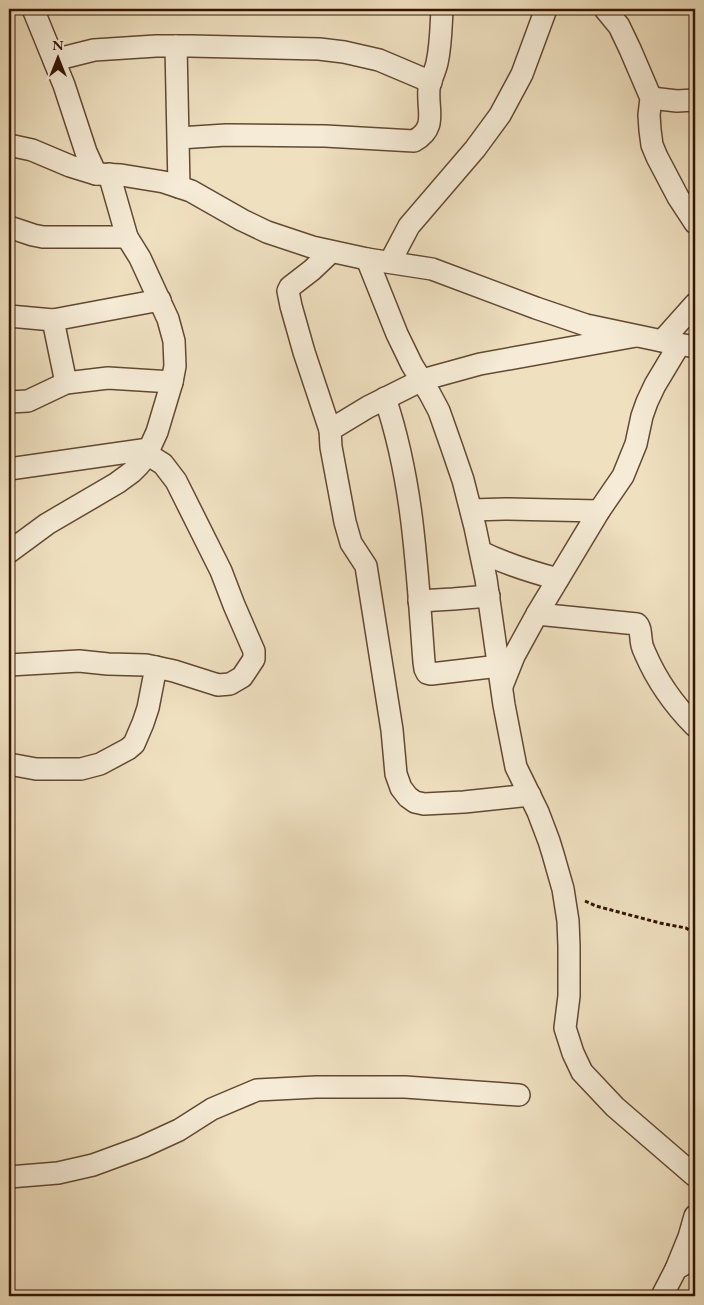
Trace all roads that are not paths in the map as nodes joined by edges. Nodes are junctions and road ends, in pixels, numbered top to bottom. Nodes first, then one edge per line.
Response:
1 (32, 9) edge
2 (442, 9) edge
3 (546, 9) edge
4 (605, 9) edge
5 (176, 46) junction
6 (54, 60) junction
7 (431, 82) junction
8 (651, 98) junction
9 (695, 100) edge
10 (179, 138) junction
11 (9, 145) edge
12 (102, 174) junction
13 (179, 187) junction
14 (695, 223) edge
15 (9, 227) edge
16 (127, 237) junction
17 (332, 252) junction
18 (367, 259) junction
19 (390, 262) junction
20 (160, 300) junction
21 (695, 304) edge
22 (9, 316) edge
23 (52, 320) junction
24 (636, 336) junction
25 (679, 344) edge
26 (422, 380) junction
27 (172, 382) junction
28 (66, 383) junction
29 (385, 398) junction
30 (9, 402) edge
31 (330, 430) junction
32 (148, 452) junction
33 (9, 469) edge
34 (471, 510) junction
35 (598, 511) junction
36 (9, 552) edge
37 (481, 552) junction
38 (558, 579) junction
39 (489, 596) junction
40 (419, 601) junction
41 (537, 614) junction
42 (9, 665) edge
43 (156, 667) junction
44 (500, 676) junction
45 (695, 726) edge
46 (9, 764) edge
47 (530, 795) junction
48 (519, 1095) dead end
49 (695, 1176) edge
50 (9, 1177) edge
51 (695, 1216) edge
52 (695, 1257) edge
53 (676, 1269) junction
54 (662, 1296) edge

1 - 6 street
2 - 7 street
3 - 19 street
4 - 8 street
5 - 6 street
5 - 7 street
5 - 10 street
6 - 12 street
7 - 10 street
8 - 9 street
8 - 14 street
10 - 13 street
11 - 12 street
12 - 13 street
12 - 16 street
13 - 17 street
15 - 16 street
16 - 20 street
17 - 18 street
17 - 31 street
18 - 19 street
18 - 26 street
19 - 24 street
20 - 23 street
20 - 27 street
21 - 25 street
22 - 23 street
23 - 28 street
24 - 25 street
24 - 26 street
25 - 35 street
26 - 29 street
26 - 34 street
27 - 28 street
27 - 32 street
28 - 30 street
29 - 31 street
29 - 40 street
31 - 47 street
32 - 33 street
32 - 36 street
32 - 43 street
34 - 35 street
34 - 37 street
35 - 38 street
37 - 38 street
37 - 39 street
38 - 41 street
39 - 40 street
39 - 44 street
40 - 44 street
41 - 44 street
41 - 45 street
42 - 43 street
43 - 46 street
44 - 47 street
47 - 49 street
48 - 50 street
51 - 53 street
52 - 53 street
53 - 54 street

